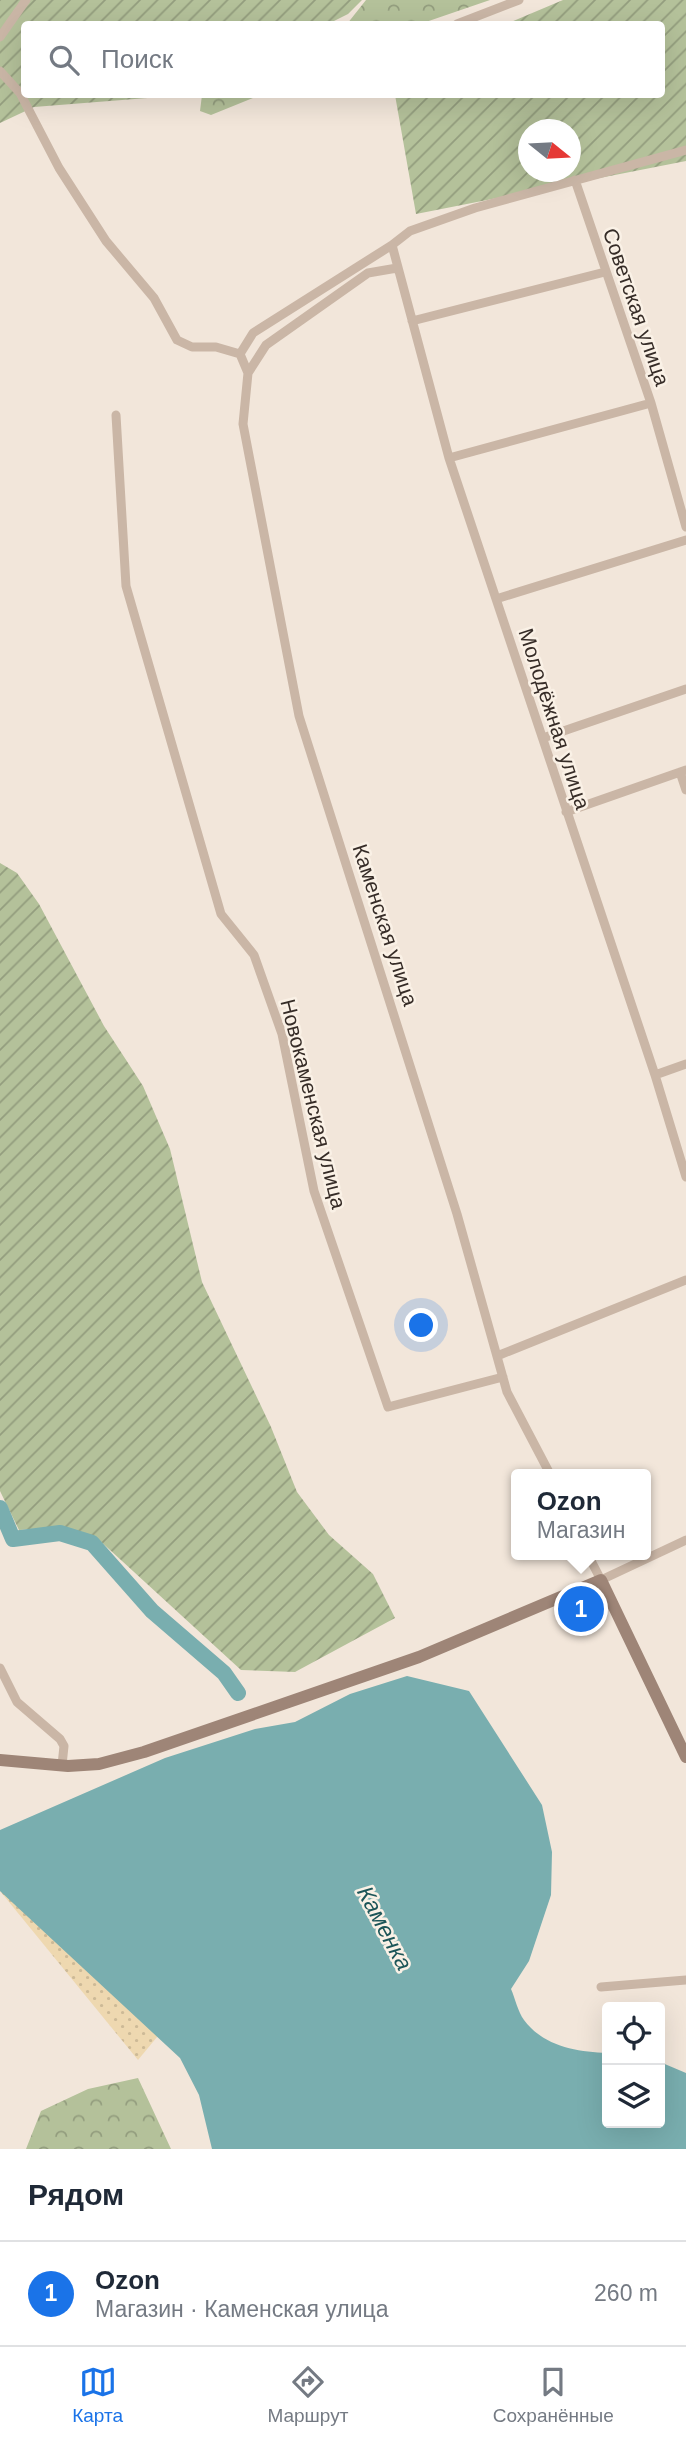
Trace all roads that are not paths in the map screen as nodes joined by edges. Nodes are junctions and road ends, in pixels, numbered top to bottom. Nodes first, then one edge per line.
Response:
1 (26, 0) edge
2 (519, 0) edge
3 (465, 21) edge
4 (0, 37) edge
5 (0, 71) edge
6 (21, 95) edge
7 (23, 98) edge
8 (686, 150) edge
9 (581, 178) edge
10 (568, 182) edge
11 (576, 182) edge
12 (392, 244) junction
13 (397, 268) junction
14 (605, 272) junction
15 (412, 321) junction
16 (240, 355) junction
17 (248, 373) junction
18 (651, 403) junction
19 (116, 415) dead end
20 (449, 458) junction
21 (686, 527) edge
22 (686, 540) edge
23 (496, 599) junction
24 (686, 689) edge
25 (543, 738) junction
26 (683, 771) edge
27 (686, 790) edge
28 (566, 813) junction
29 (686, 1064) edge
30 (655, 1075) junction
31 (686, 1177) edge
32 (686, 1280) edge
33 (497, 1356) junction
34 (503, 1377) junction
35 (547, 1469) edge
36 (686, 1540) edge
37 (651, 1556) edge
38 (591, 1560) edge
39 (644, 1560) edge
40 (601, 1580) junction
41 (0, 1668) edge
42 (686, 1756) edge
43 (0, 1760) edge
44 (62, 1765) junction
45 (686, 1980) edge
46 (601, 1987) dead end

1 - 4 street
2 - 3 street
5 - 6 street
7 - 16 street
8 - 9 street
10 - 12 street
11 - 14 street, Советская улица
12 - 13 street, Молодёжная улица
12 - 16 street
13 - 15 street, Молодёжная улица
13 - 17 street
14 - 15 street
14 - 18 street, Советская улица
15 - 20 street, Молодёжная улица
16 - 17 street
17 - 33 street, Каменская улица
18 - 20 street
18 - 21 street, Советская улица
19 - 34 street, Новокаменская улица
20 - 23 street, Молодёжная улица
22 - 23 street
23 - 25 street, Молодёжная улица
24 - 25 street
25 - 28 street, Молодёжная улица
26 - 27 street
26 - 28 street
28 - 30 street, Молодёжная улица
29 - 30 street
30 - 31 street, Молодёжная улица
32 - 33 street
33 - 34 street, Каменская улица
34 - 35 street, Каменская улица
36 - 37 street
38 - 40 street
39 - 40 street
40 - 42 street
40 - 44 street
41 - 44 street
43 - 44 street
45 - 46 street

